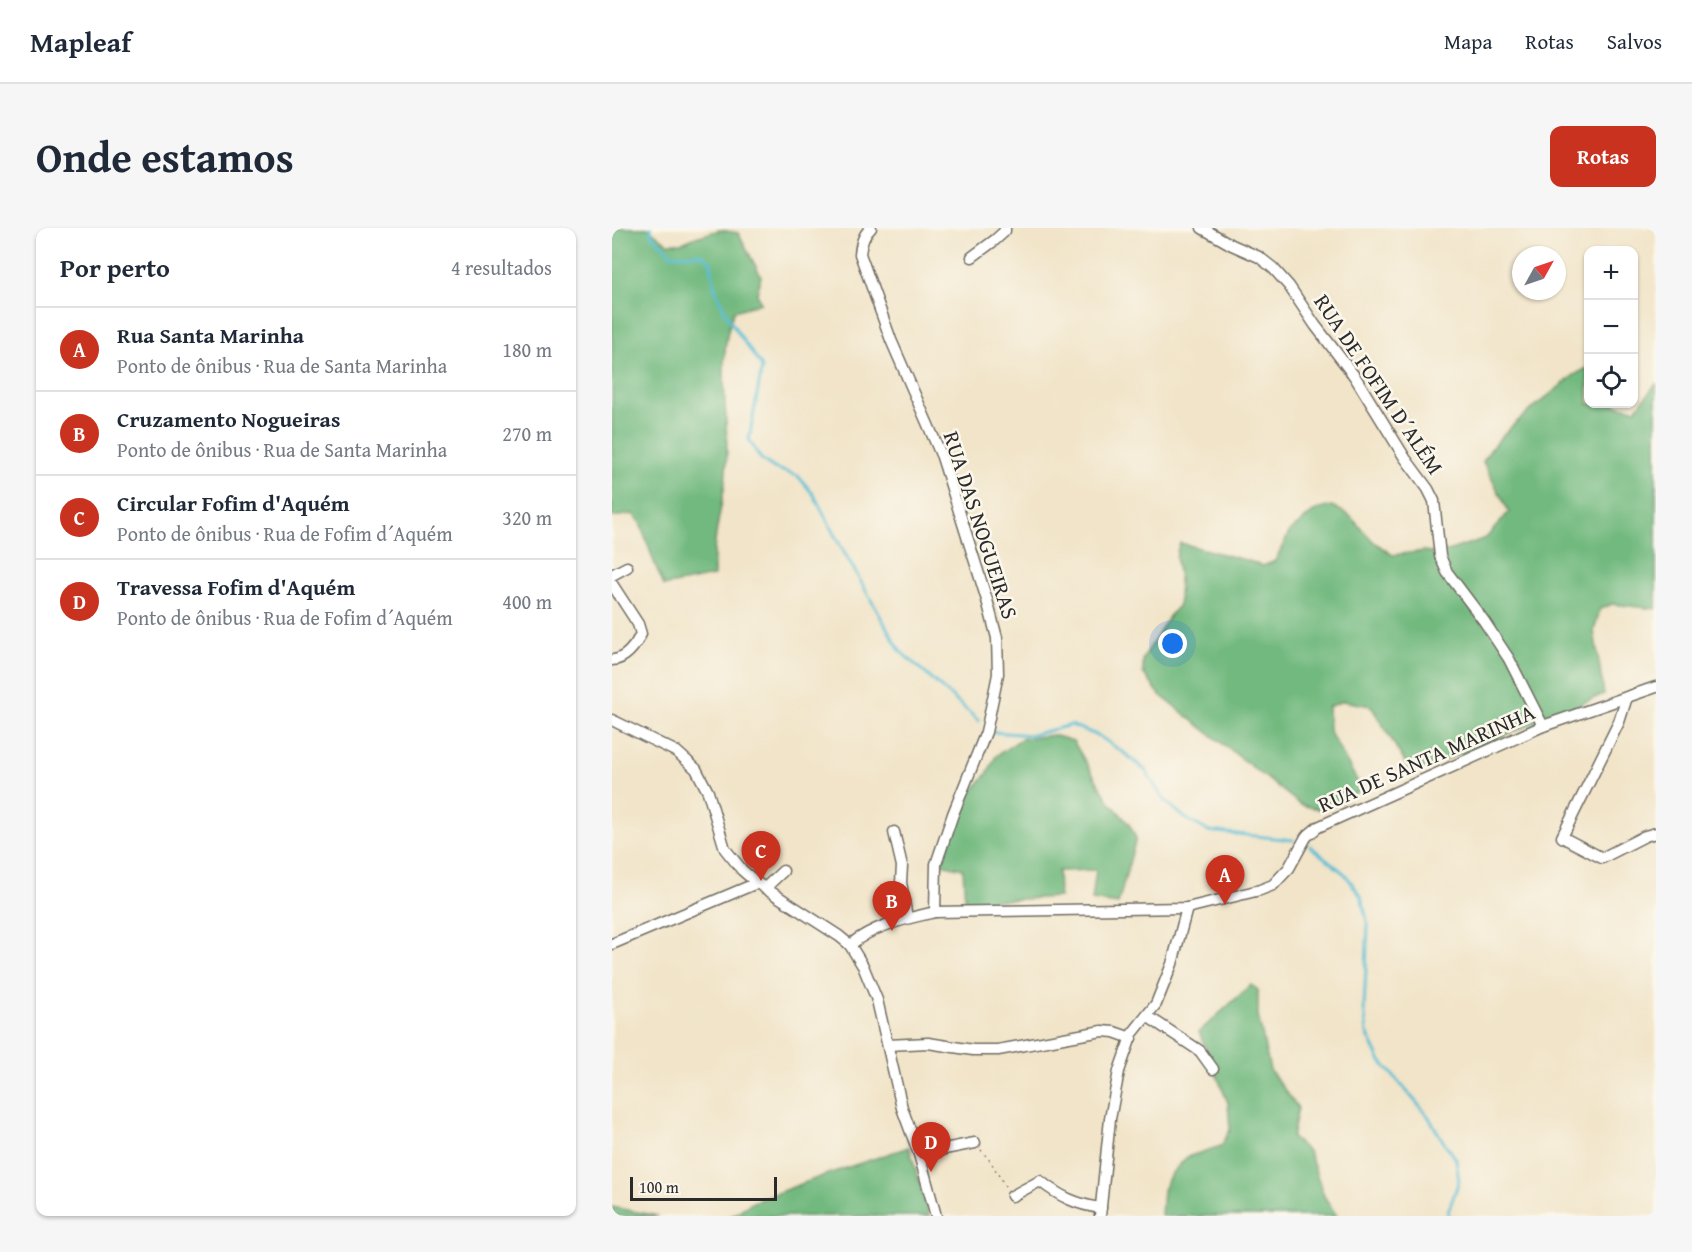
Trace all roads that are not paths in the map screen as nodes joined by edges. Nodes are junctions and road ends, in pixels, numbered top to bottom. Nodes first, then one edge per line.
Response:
1 (871, 228) edge
2 (1005, 228) edge
3 (1203, 228) edge
4 (972, 257) dead end
5 (627, 567) dead end
6 (612, 574) edge
7 (612, 584) edge
8 (612, 660) edge
9 (1656, 687) edge
10 (1627, 697) junction
11 (612, 720) edge
12 (1543, 726) junction
13 (894, 832) dead end
14 (1656, 833) edge
15 (783, 871) dead end
16 (761, 885) junction
17 (1187, 908) junction
18 (935, 912) junction
19 (907, 918) junction
20 (612, 944) edge
21 (850, 945) junction
22 (1147, 1016) junction
23 (1131, 1038) junction
24 (888, 1045) junction
25 (1213, 1069) dead end
26 (975, 1143) road end
27 (919, 1154) junction
28 (1012, 1196) road end
29 (1101, 1212) edge
30 (936, 1216) edge

1 - 18 street, RUA DAS NOGUEIRAS
2 - 4 street
3 - 12 street, RUA DE FOFIM D´ALÉM
5 - 6 street
7 - 8 street
9 - 10 street, RUA DE SANTA MARINHA
10 - 12 street, RUA DE SANTA MARINHA
10 - 14 street
11 - 16 street
12 - 17 street, RUA DE SANTA MARINHA
13 - 19 street
15 - 16 street
16 - 20 street
16 - 21 street
17 - 18 street, RUA DE SANTA MARINHA
17 - 22 street
18 - 19 street, RUA DE SANTA MARINHA
19 - 21 street, RUA DE SANTA MARINHA
21 - 24 street
22 - 23 street
22 - 25 street
23 - 24 street
23 - 29 street
24 - 27 street
26 - 27 street
27 - 30 street
28 - 29 street

